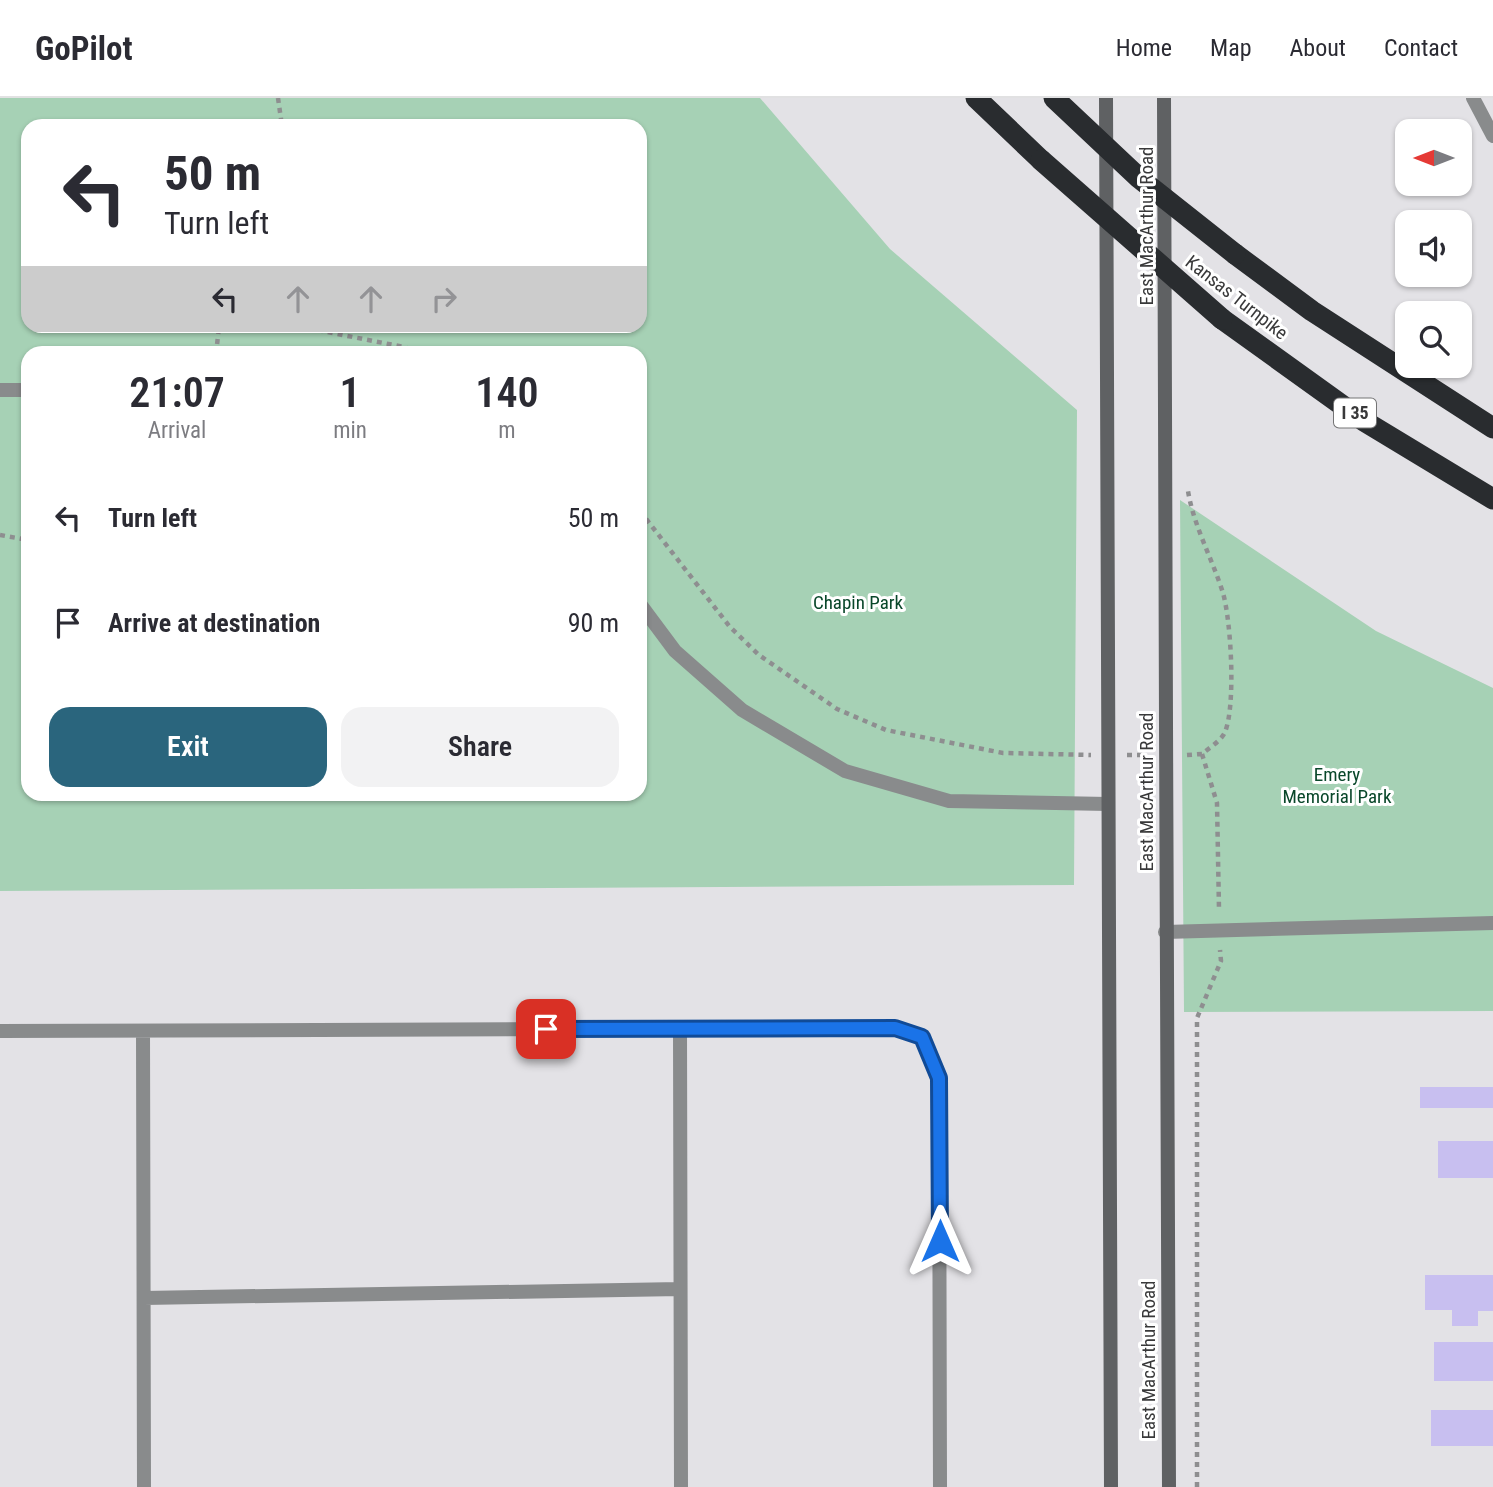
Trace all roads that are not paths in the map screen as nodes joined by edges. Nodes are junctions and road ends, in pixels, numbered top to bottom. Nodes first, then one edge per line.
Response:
1 (976, 98) edge
2 (1054, 98) edge
3 (1106, 98) edge
4 (1164, 98) edge
5 (1473, 98) edge
6 (1493, 135) edge
7 (0, 390) edge
8 (21, 390) edge
9 (1493, 428) edge
10 (1493, 499) edge
11 (647, 613) edge
12 (1108, 804) junction
13 (1493, 923) edge
14 (1165, 932) junction
15 (680, 1029) junction
16 (0, 1031) edge
17 (143, 1031) junction
18 (680, 1289) junction
19 (144, 1298) junction
20 (144, 1487) edge
21 (681, 1487) edge
22 (940, 1487) edge
23 (1111, 1487) edge
24 (1168, 1487) edge

1 - 10 highway, Kansas Turnpike / I 35, bridge
2 - 9 highway, Kansas Turnpike, bridge
3 - 12 street, East MacArthur Road
4 - 14 street, East MacArthur Road
5 - 6 street
7 - 8 street
11 - 12 street
12 - 23 street, East MacArthur Road
13 - 14 street
14 - 24 street, East MacArthur Road
15 - 17 street
15 - 18 street
15 - 22 street
16 - 17 street
17 - 19 street
18 - 19 street
18 - 21 street
19 - 20 street

